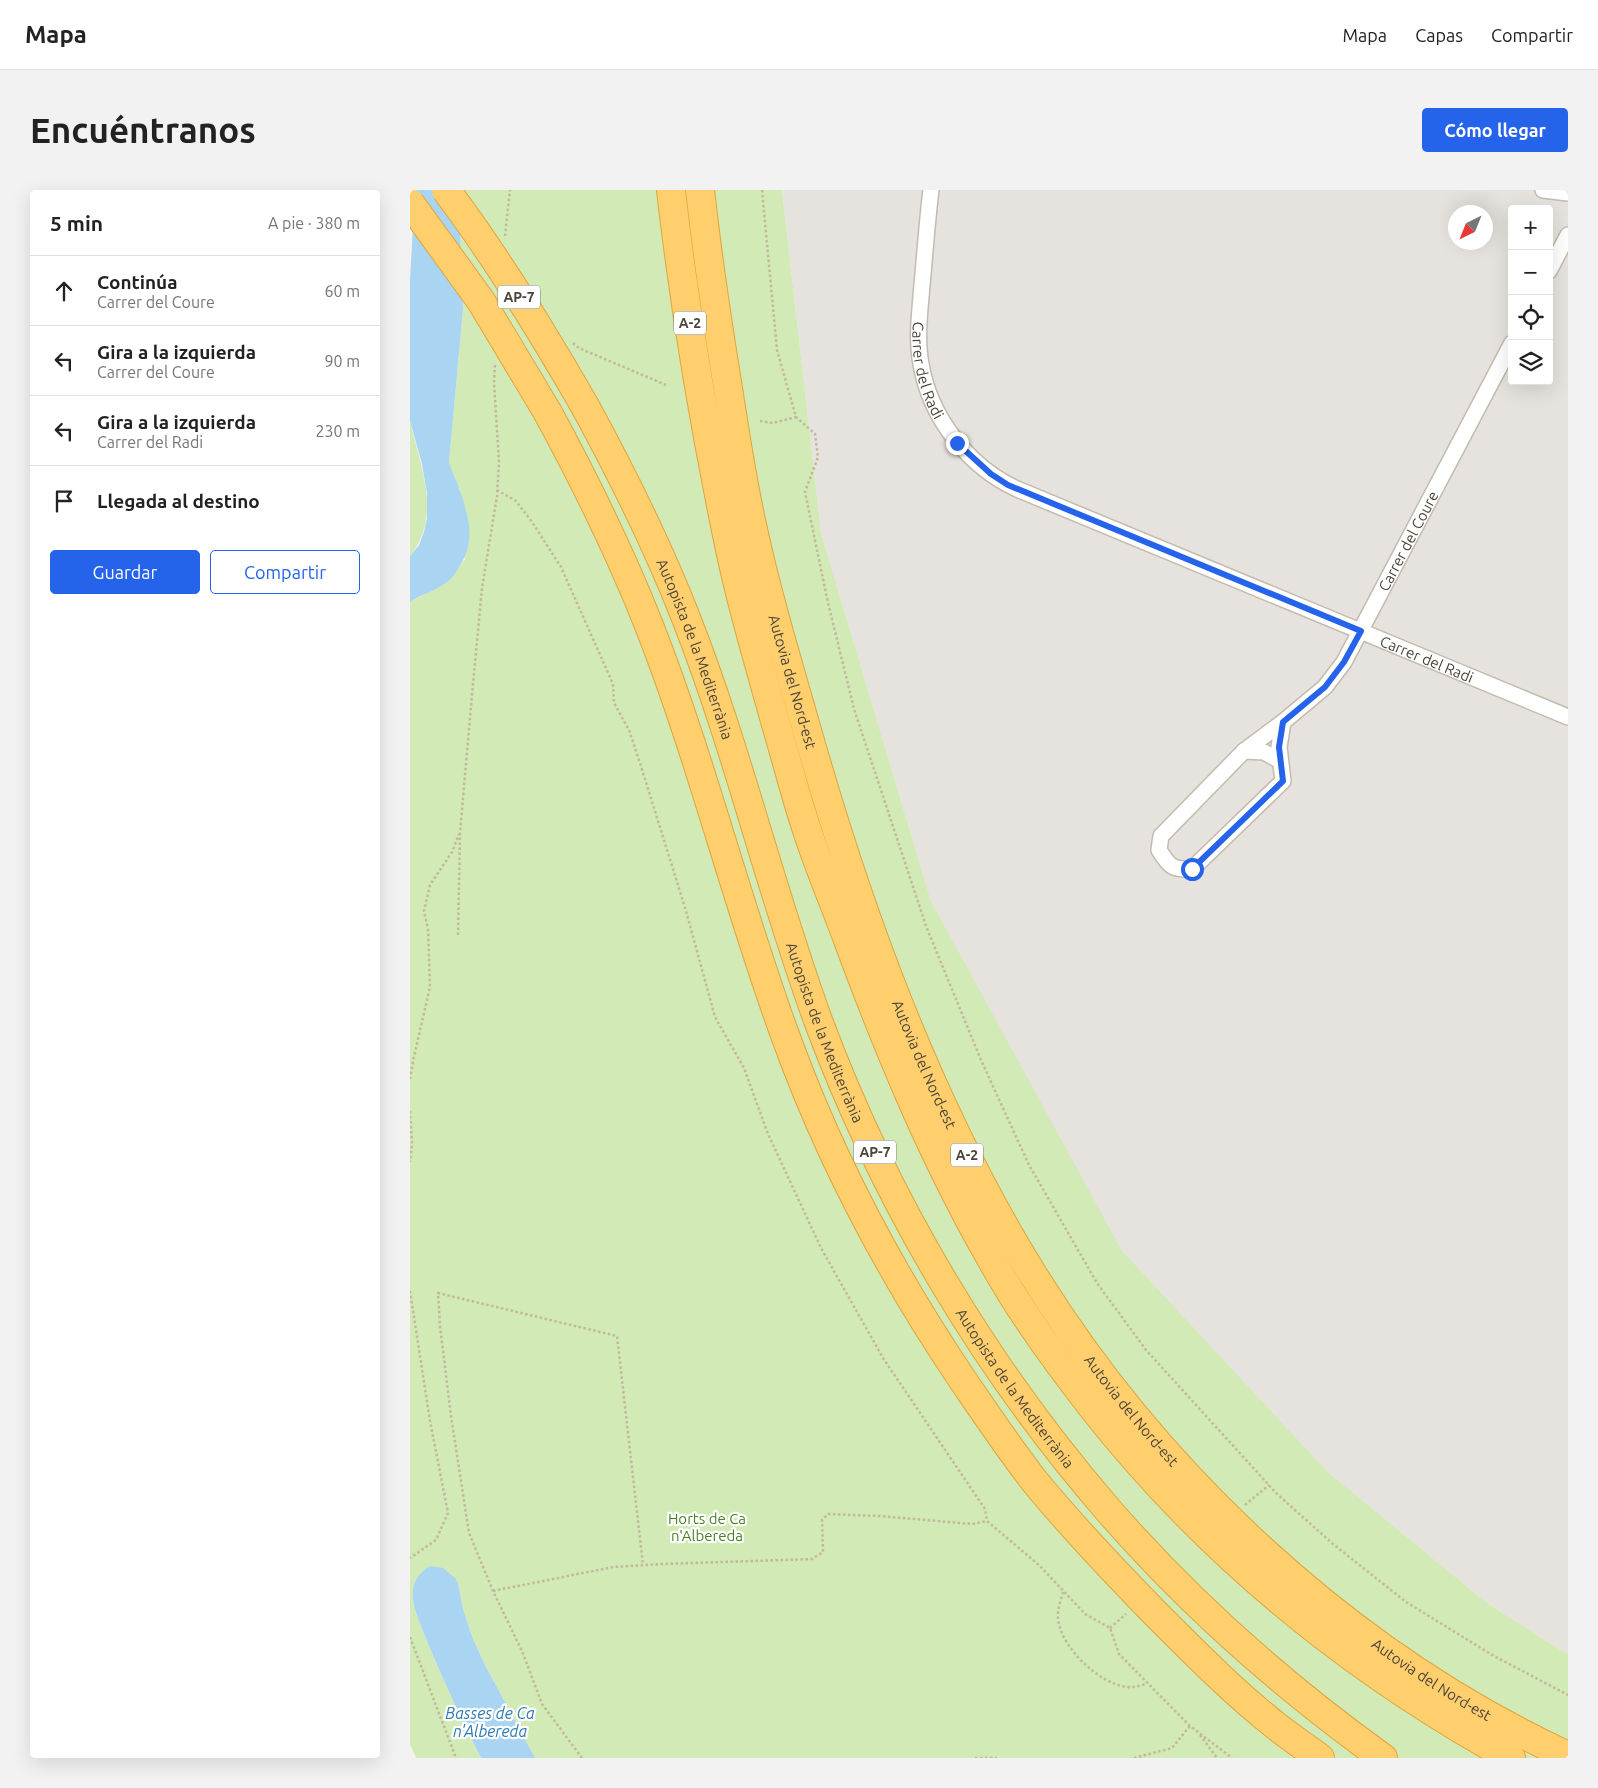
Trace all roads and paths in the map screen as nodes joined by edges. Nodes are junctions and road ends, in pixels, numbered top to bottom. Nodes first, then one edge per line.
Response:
1 (446, 190) edge
2 (671, 190) edge
3 (700, 190) edge
4 (762, 190) edge
5 (931, 190) edge
6 (1543, 190) edge
7 (1568, 193) edge
8 (410, 203) edge
9 (1568, 235) edge
10 (1553, 263) edge
11 (571, 342) dead end
12 (1508, 351) edge
13 (666, 385) dead end
14 (796, 417) junction
15 (760, 421) dead end
16 (497, 490) dead end
17 (1361, 631) junction
18 (1568, 717) edge
19 (1283, 722) junction
20 (1244, 751) junction
21 (1280, 762) junction
22 (460, 833) junction
23 (458, 935) dead end
24 (410, 1079) edge
25 (410, 1111) edge
26 (410, 1162) edge
27 (410, 1291) edge
28 (1269, 1485) junction
29 (1244, 1506) dead end
30 (987, 1521) dead end
31 (410, 1558) edge
32 (643, 1565) junction
33 (493, 1591) junction
34 (1063, 1592) dead end
35 (1126, 1614) dead end
36 (1110, 1628) dead end
37 (410, 1636) edge
38 (1148, 1684) dead end
39 (1568, 1695) edge
40 (1190, 1726) dead end
41 (1197, 1732) dead end
42 (1568, 1756) edge
43 (456, 1758) edge
44 (582, 1758) edge
45 (975, 1758) edge
46 (997, 1758) edge
47 (1130, 1758) edge
48 (1134, 1758) edge
49 (1217, 1758) edge
50 (1320, 1758) edge
51 (1383, 1758) edge
52 (1511, 1758) edge

1 - 51 highway, Autopista de la Mediterrània / AP-7, bridge
2 - 52 highway, Autovia del Nord-est / A-2
3 - 42 highway, Autovia del Nord-est / A-2
4 - 14 path
5 - 17 street, Carrer del Radi
6 - 7 street
8 - 50 highway, AP-7, bridge
9 - 10 street
11 - 13 path
12 - 17 street, Carrer del Coure
14 - 15 path
14 - 28 path
16 - 22 path
17 - 18 street, Carrer del Radi
17 - 19 street, Carrer del Coure
19 - 20 street, Carrer del Coure
19 - 21 street, Carrer del Coure
20 - 21 street
20 - 21 street, Carrer del Coure
22 - 23 path
22 - 24 path
25 - 26 path
27 - 31 path
28 - 29 path
28 - 39 path
30 - 32 path
32 - 33 path
32 - 33 path
33 - 44 path
34 - 38 path
35 - 36 path
37 - 43 path
40 - 48 path
41 - 49 path
45 - 46 path
47 - 48 path

